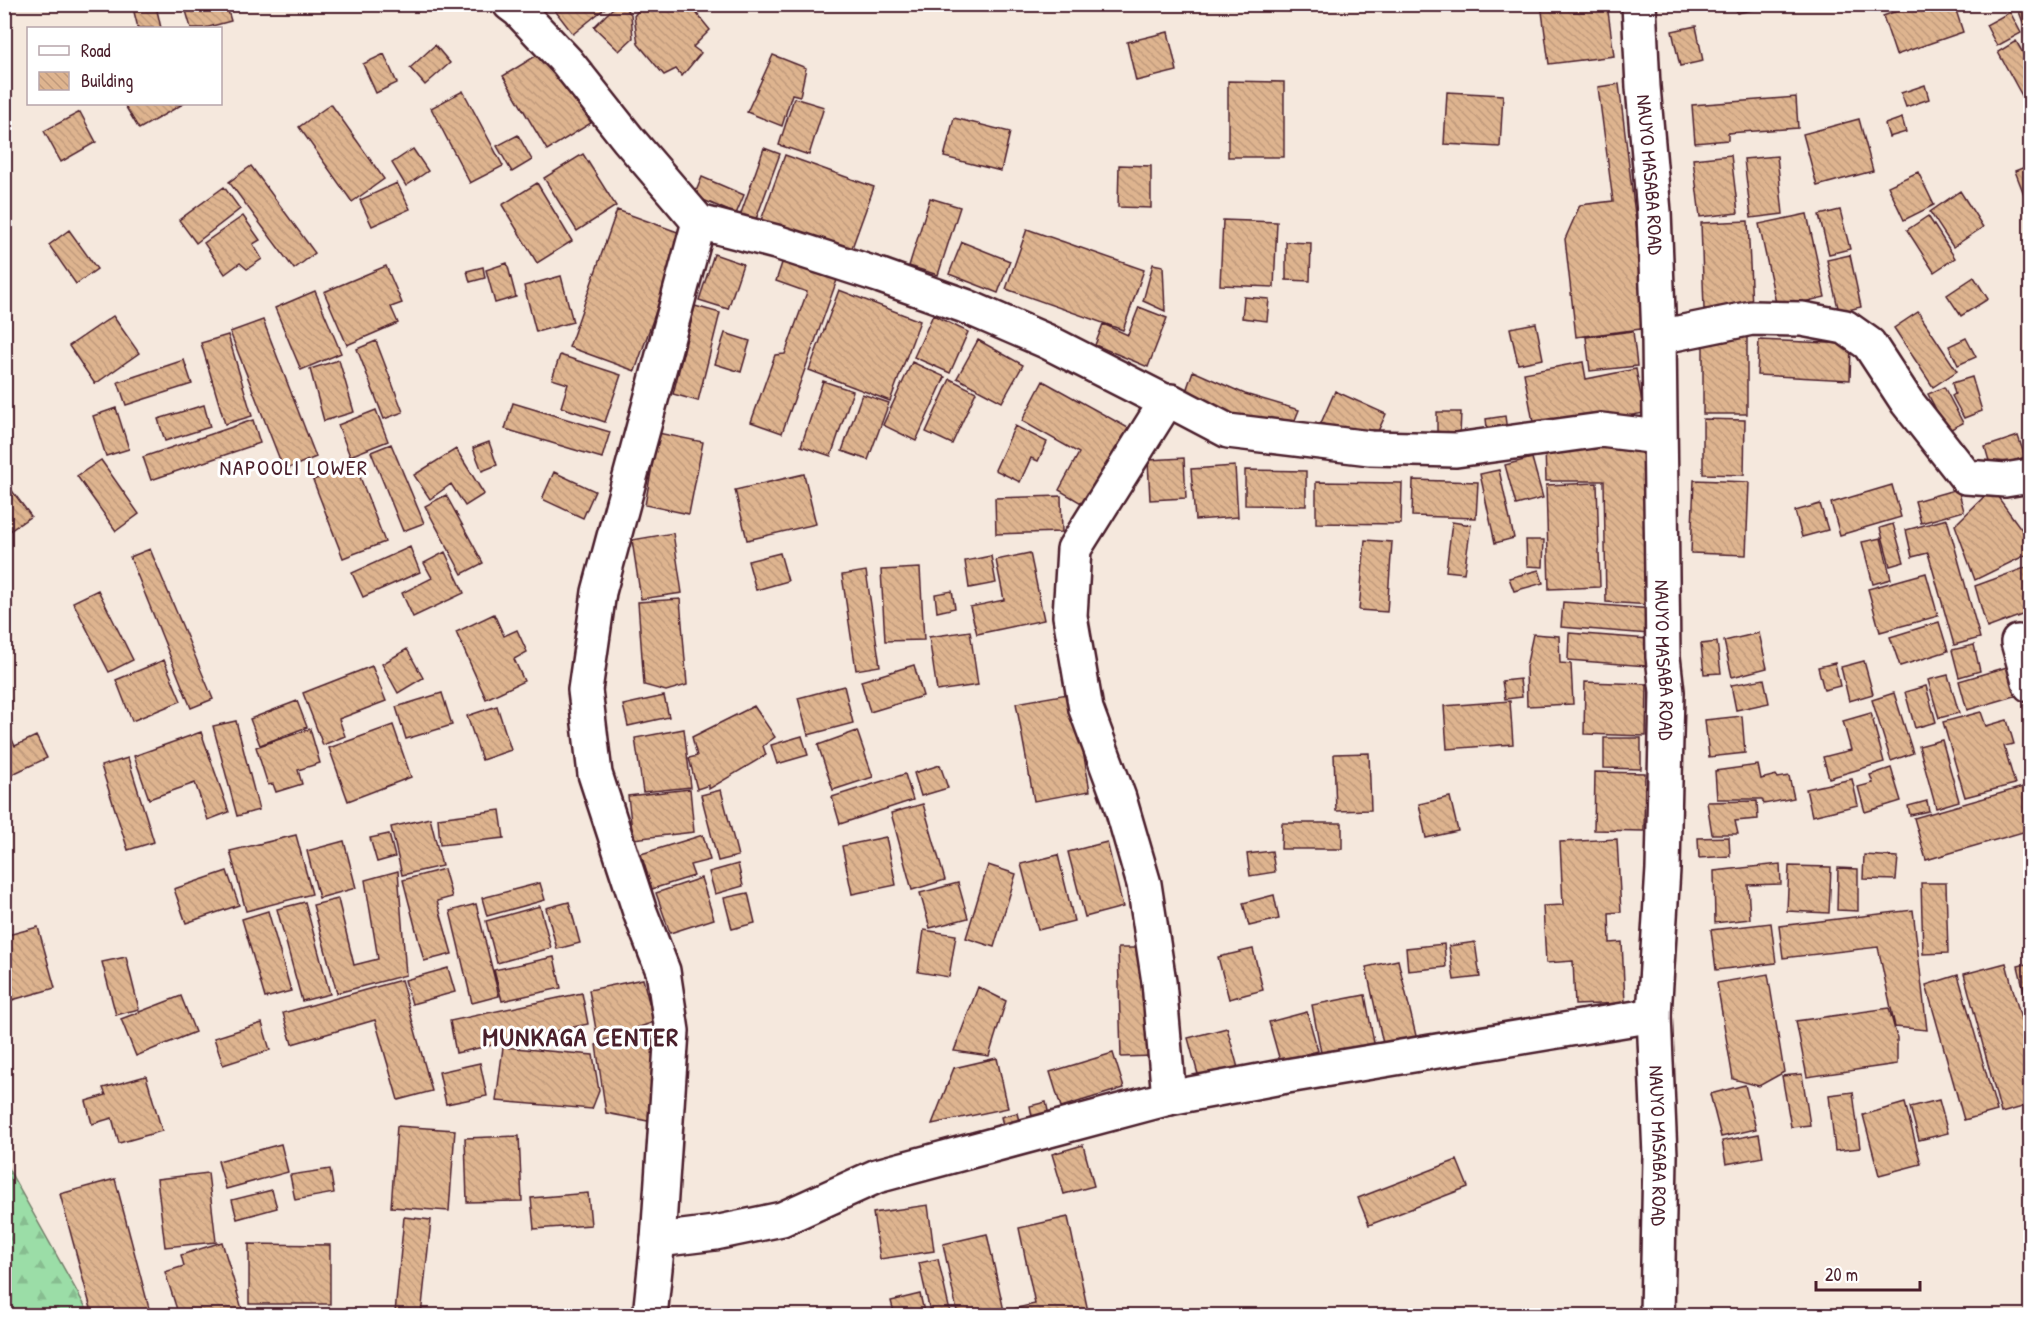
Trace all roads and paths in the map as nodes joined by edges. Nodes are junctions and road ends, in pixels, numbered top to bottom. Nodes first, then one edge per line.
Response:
1 (510, 4) edge
2 (1639, 4) edge
3 (699, 222) junction
4 (1659, 337) junction
5 (1166, 402) junction
6 (1659, 436) junction
7 (2031, 476) edge
8 (2018, 642) dead end
9 (2031, 686) edge
10 (1654, 1014) junction
11 (1169, 1098) junction
12 (658, 1240) junction
13 (650, 1316) edge
14 (1657, 1316) edge

1 - 3 street
2 - 4 street, NAUYO MASABA ROAD
3 - 5 street
3 - 12 street
4 - 6 street, NAUYO MASABA ROAD
4 - 7 street
5 - 6 street
5 - 11 street
6 - 10 street, NAUYO MASABA ROAD
8 - 9 street
10 - 11 street
10 - 14 street, NAUYO MASABA ROAD
11 - 12 street
12 - 13 street

